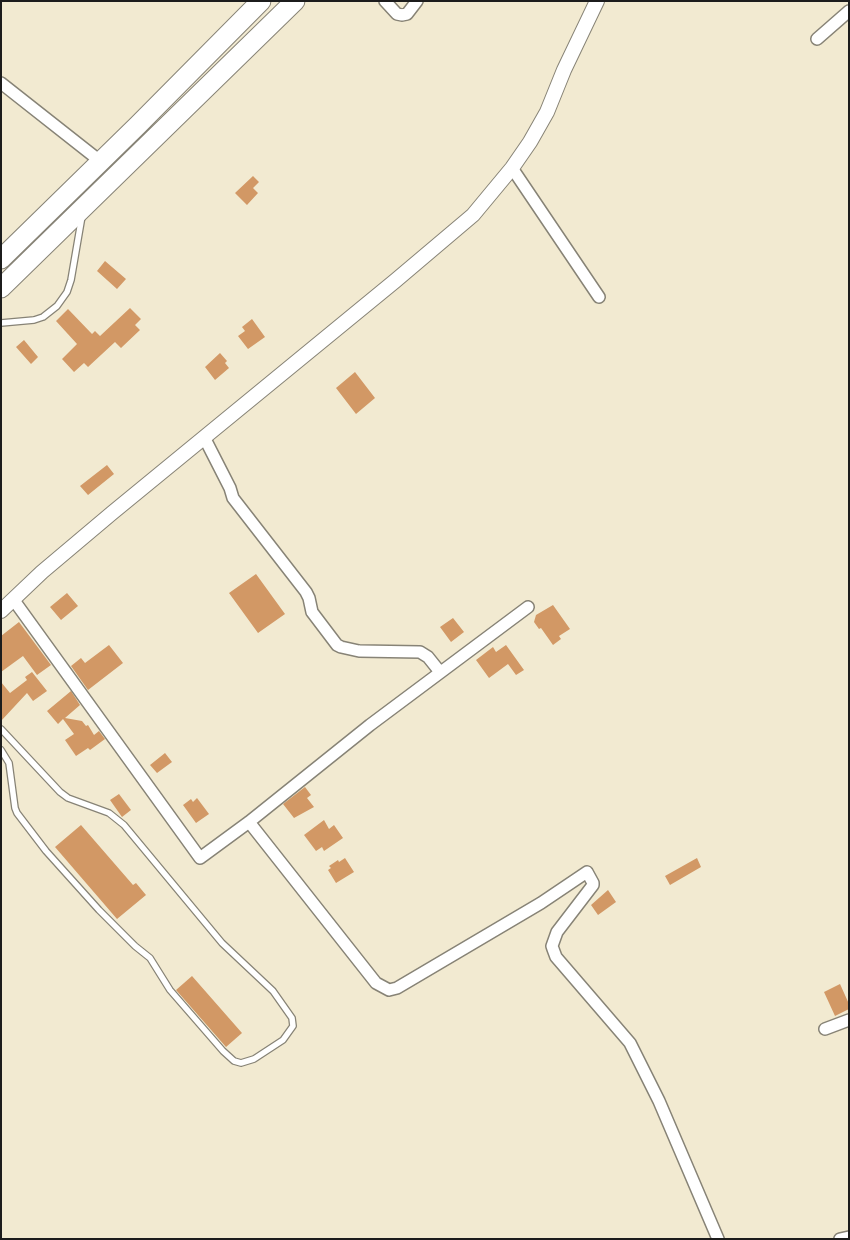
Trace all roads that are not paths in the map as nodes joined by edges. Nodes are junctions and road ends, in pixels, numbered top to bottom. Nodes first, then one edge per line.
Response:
1 (261, 1) edge
2 (295, 1) edge
3 (385, 1) edge
4 (417, 1) edge
5 (597, 1) edge
6 (849, 10) edge
7 (817, 39) dead end
8 (1, 83) edge
9 (100, 161) junction
10 (512, 168) junction
11 (83, 208) junction
12 (1, 259) edge
13 (1, 288) edge
14 (598, 297) dead end
15 (1, 323) edge
16 (204, 437) junction
17 (13, 599) junction
18 (528, 607) dead end
19 (1, 611) edge
20 (440, 672) junction
21 (1, 728) edge
22 (1, 750) edge
23 (249, 822) junction
24 (849, 1020) edge
25 (825, 1030) dead end
26 (849, 1237) edge
27 (718, 1239) edge
28 (840, 1239) edge

1 - 9 highway
2 - 11 highway
3 - 4 street
5 - 10 street
6 - 7 street
8 - 9 street
9 - 12 highway
10 - 14 street
10 - 16 street
11 - 13 highway
11 - 15 lane
16 - 17 street
16 - 20 street
17 - 19 street
17 - 23 street
18 - 20 street
20 - 23 street
21 - 22 lane
23 - 27 street
24 - 25 street
26 - 28 street

